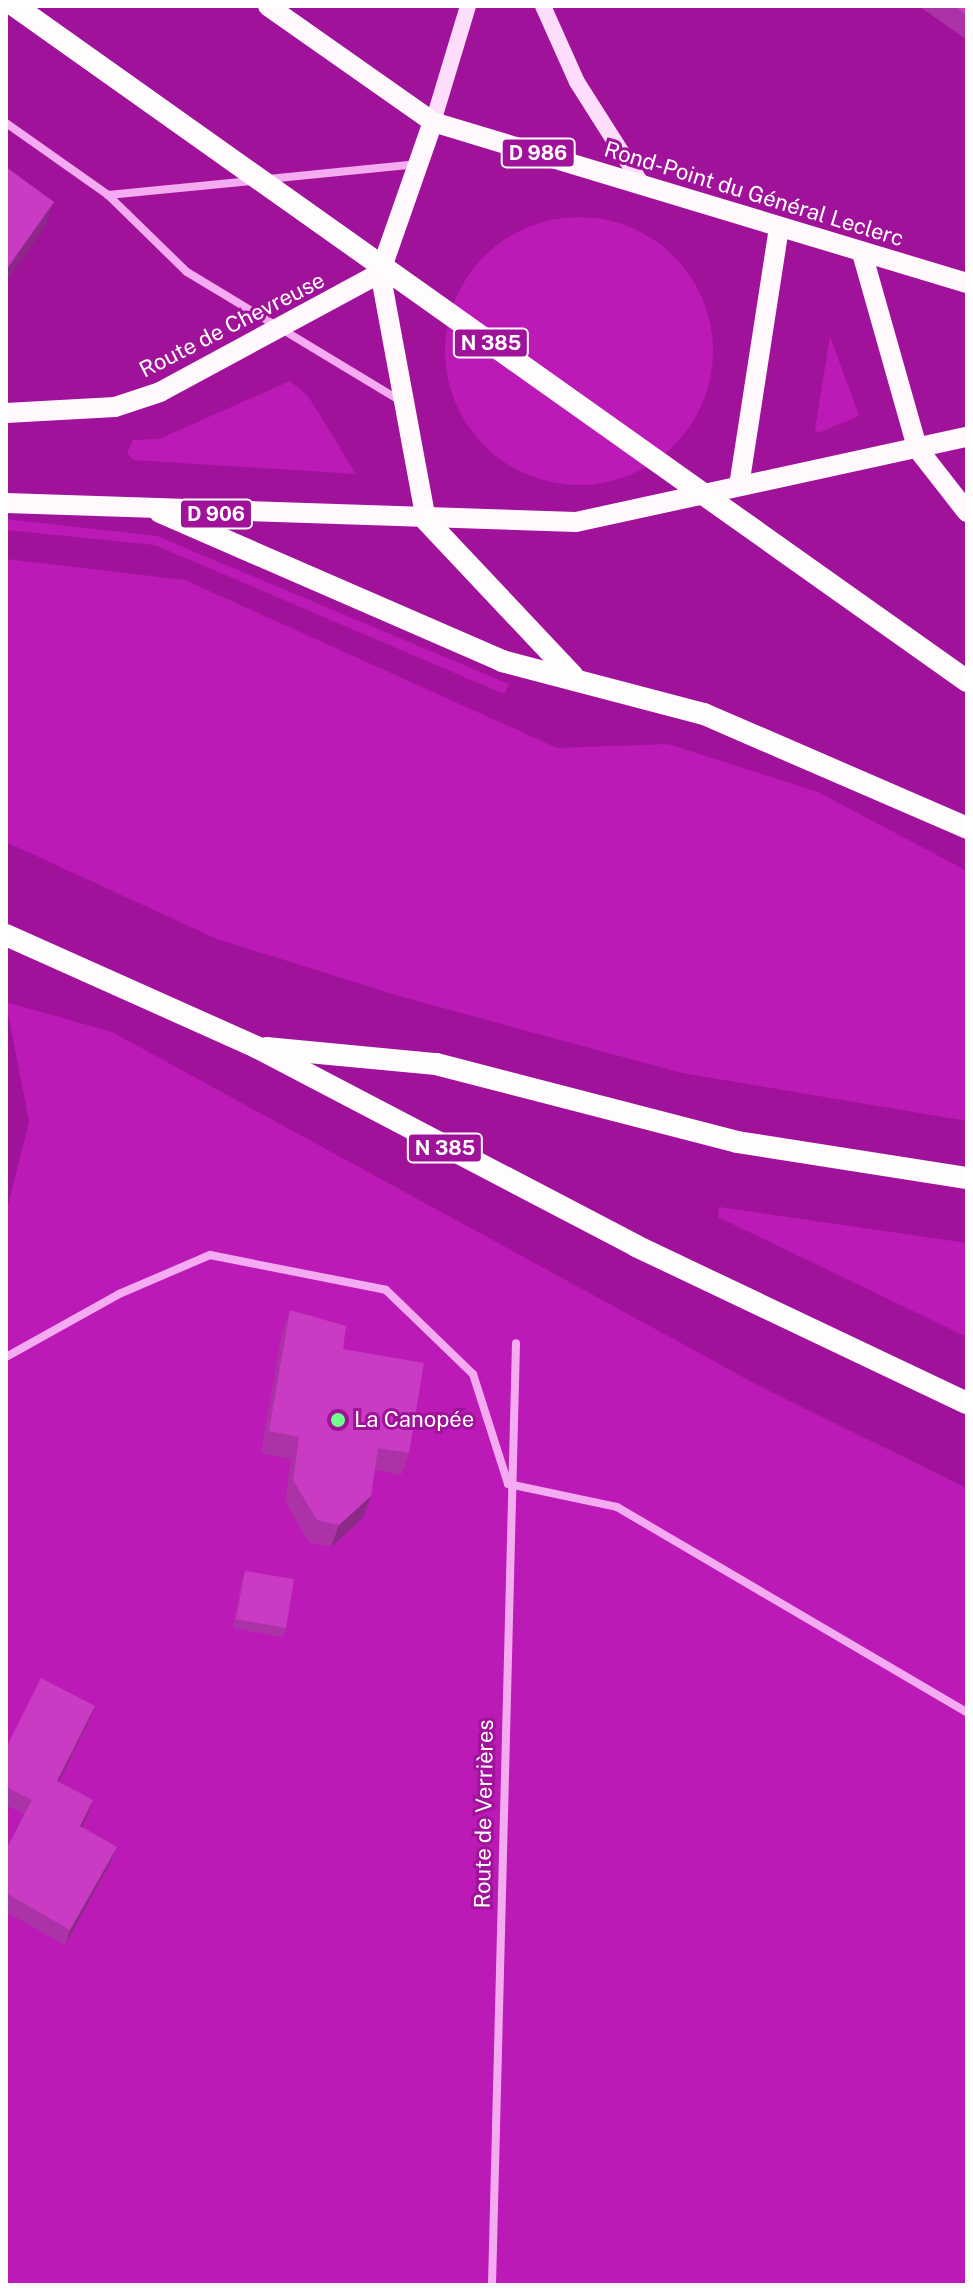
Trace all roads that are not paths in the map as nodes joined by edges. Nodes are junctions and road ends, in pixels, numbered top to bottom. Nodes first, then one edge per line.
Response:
1 (15, 6) edge
2 (268, 6) edge
3 (468, 6) edge
4 (543, 6) edge
5 (433, 122) junction
6 (6, 123) edge
7 (419, 164) junction
8 (643, 186) junction
9 (108, 195) junction
10 (779, 227) junction
11 (862, 253) junction
12 (380, 273) junction
13 (967, 283) edge
14 (283, 330) junction
15 (404, 402) junction
16 (6, 413) edge
17 (967, 437) edge
18 (917, 448) junction
19 (739, 486) junction
20 (6, 503) edge
21 (160, 512) junction
22 (967, 512) edge
23 (426, 520) junction
24 (573, 676) junction
25 (967, 681) edge
26 (967, 828) edge
27 (6, 935) edge
28 (256, 1047) junction
29 (967, 1178) edge
30 (516, 1343) dead end
31 (6, 1357) edge
32 (967, 1403) edge
33 (508, 1484) junction
34 (967, 1712) edge
35 (492, 2285) edge

1 - 25 highway, N 385, bridge
2 - 5 main road, D 986
3 - 5 main road
4 - 8 main road
5 - 7 main road
5 - 8 main road, Rond-Point du Général Leclerc / D 986
6 - 9 street
7 - 9 street
7 - 12 main road
8 - 10 main road, Rond-Point du Général Leclerc / D 986
9 - 14 street
10 - 11 main road, Rond-Point du Général Leclerc / D 986
10 - 19 main road
11 - 13 main road, Rond-Point du Général Leclerc
11 - 18 main road
12 - 14 main road, Route de Chevreuse
12 - 15 main road
14 - 15 street
14 - 16 main road, Route de Chevreuse
15 - 23 main road
17 - 18 main road
18 - 19 main road
18 - 22 main road
19 - 23 main road
20 - 21 main road, D 906
21 - 23 main road, D 906
21 - 24 highway
23 - 24 highway
24 - 26 highway
27 - 28 highway, N 385
28 - 29 highway
28 - 32 highway, N 385
30 - 33 street, Route de Verrières
31 - 33 street
33 - 34 street
33 - 35 street, Route de Verrières

